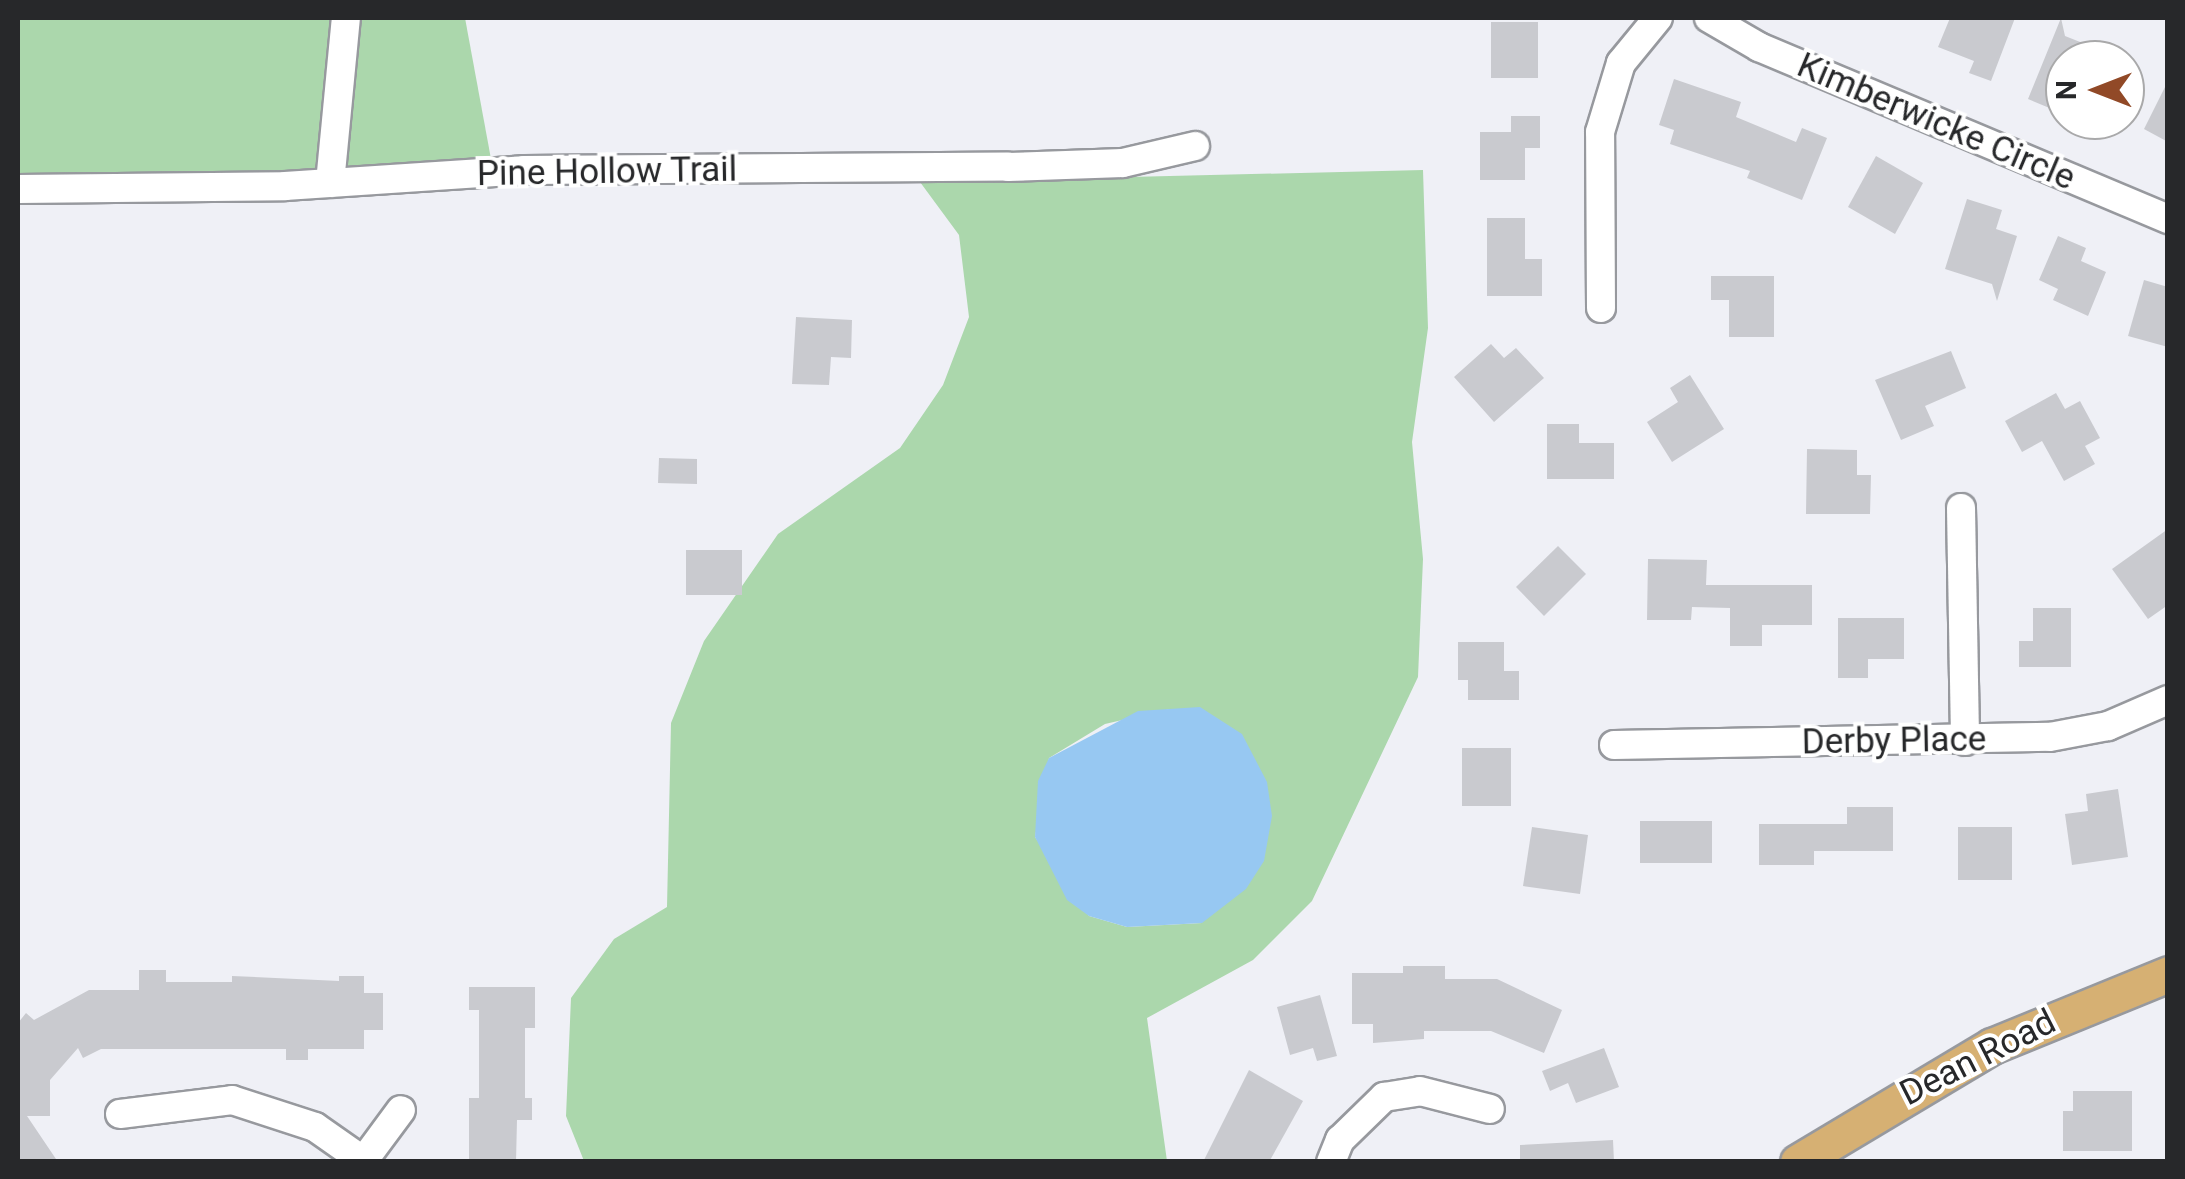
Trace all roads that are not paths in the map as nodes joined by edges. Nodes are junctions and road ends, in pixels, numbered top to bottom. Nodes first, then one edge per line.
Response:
1 (346, 18) edge
2 (1658, 18) edge
3 (1709, 18) edge
4 (1195, 146) dead end
5 (330, 183) junction
6 (18, 189) edge
7 (2168, 219) edge
8 (1602, 308) dead end
9 (1960, 508) dead end
10 (2168, 700) edge
11 (1965, 741) junction
12 (1614, 745) dead end
13 (2168, 974) edge
14 (1490, 1109) dead end
15 (401, 1110) dead end
16 (120, 1114) dead end
17 (365, 1161) edge
18 (1330, 1162) edge
19 (1798, 1162) edge

1 - 5 street
2 - 8 street
3 - 7 street, Kimberwicke Circle
4 - 5 street, Pine Hollow Trail
5 - 6 street, Pine Hollow Trail
9 - 11 street
10 - 11 street, Derby Place
11 - 12 street, Derby Place
13 - 19 main road, Dean Road
14 - 18 street
15 - 17 street
16 - 17 street

